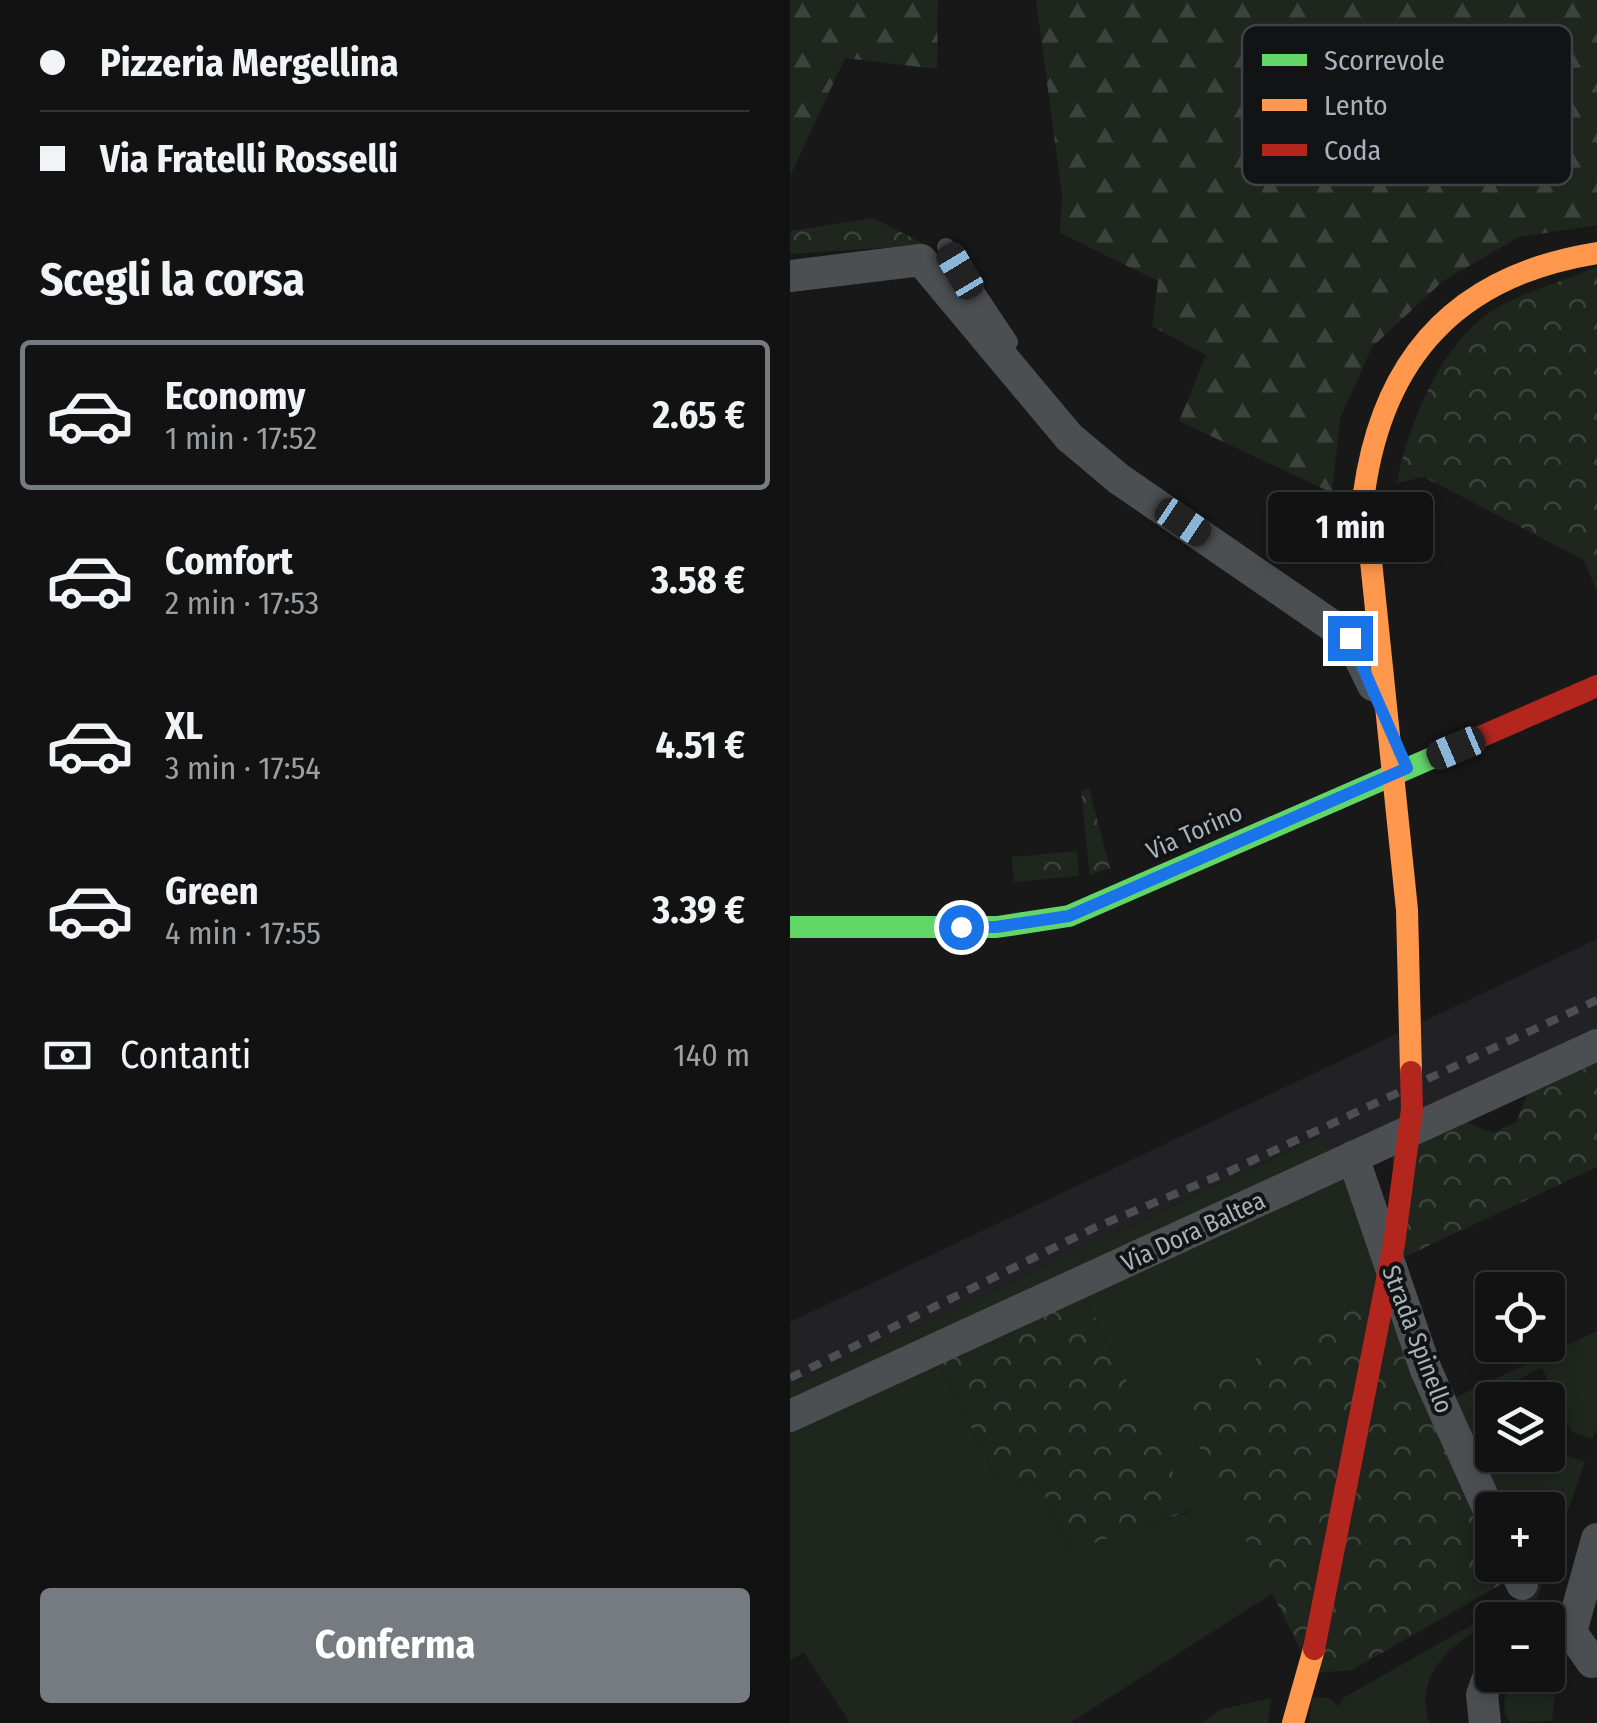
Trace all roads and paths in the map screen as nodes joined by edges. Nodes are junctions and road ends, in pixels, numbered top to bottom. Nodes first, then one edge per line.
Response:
1 (946, 247) dead end
2 (1597, 253) edge
3 (790, 276) edge
4 (1119, 478) junction
5 (1597, 686) edge
6 (1407, 768) junction
7 (790, 927) edge
8 (1597, 1045) edge
9 (1354, 1157) junction
10 (790, 1416) edge
11 (1480, 1492) edge
12 (1597, 1539) edge
13 (1584, 1576) junction
14 (1565, 1605) edge
15 (1565, 1644) edge
16 (1314, 1649) junction
17 (1594, 1666) edge
18 (1483, 1692) edge
19 (1294, 1723) edge
20 (1307, 1723) edge
21 (1485, 1723) edge

1 - 4 lane
2 - 16 main road, bridge
3 - 4 street
4 - 6 street
5 - 6 main road, Via Torino
6 - 7 main road, Via Torino
8 - 9 street, Via Dora Baltea
9 - 10 street, Via Dora Baltea
9 - 11 street, Strada Spinello
12 - 13 street
13 - 14 street
13 - 17 street
15 - 17 street
16 - 19 main road
16 - 20 main road
18 - 21 street

